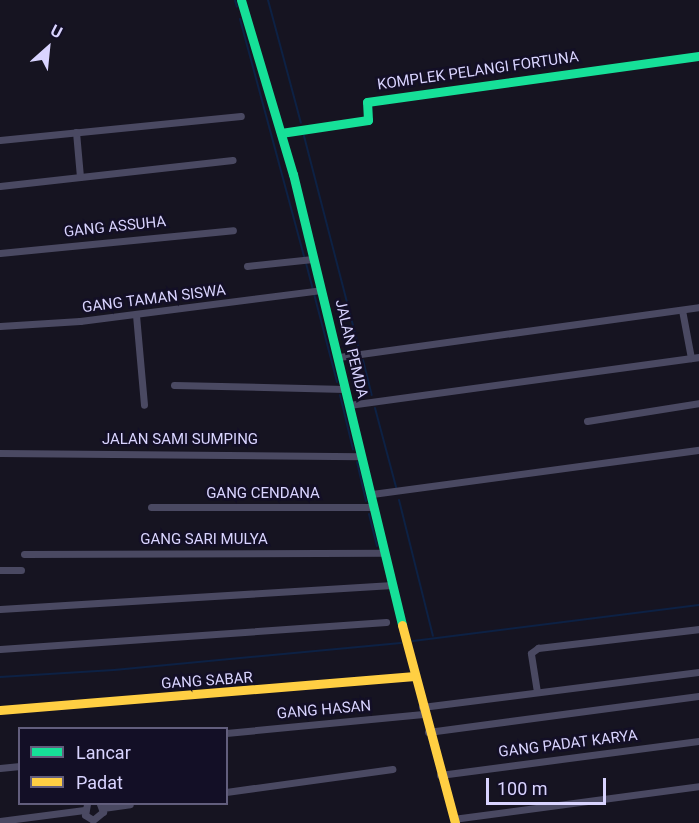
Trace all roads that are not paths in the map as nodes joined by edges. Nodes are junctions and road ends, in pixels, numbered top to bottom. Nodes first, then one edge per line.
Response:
1 (241, 0) edge
2 (699, 56) edge
3 (241, 116) dead end
4 (76, 132) junction
5 (281, 133) junction
6 (0, 140) edge
7 (233, 160) dead end
8 (80, 177) junction
9 (0, 186) edge
10 (233, 230) dead end
11 (0, 253) edge
12 (313, 259) junction
13 (247, 266) dead end
14 (315, 292) junction
15 (699, 307) edge
16 (682, 310) junction
17 (136, 315) junction
18 (0, 326) edge
19 (339, 357) junction
20 (695, 358) edge
21 (174, 385) dead end
22 (345, 389) junction
23 (699, 404) edge
24 (144, 405) dead end
25 (349, 405) junction
26 (587, 421) dead end
27 (699, 450) edge
28 (0, 453) edge
29 (360, 456) junction
30 (372, 494) junction
31 (151, 507) dead end
32 (374, 507) junction
33 (385, 553) junction
34 (24, 554) dead end
35 (0, 570) edge
36 (21, 570) dead end
37 (392, 585) junction
38 (0, 609) edge
39 (386, 622) dead end
40 (699, 629) edge
41 (0, 649) edge
42 (699, 672) edge
43 (415, 676) junction
44 (537, 692) junction
45 (699, 696) edge
46 (0, 710) edge
47 (423, 710) junction
48 (428, 732) junction
49 (228, 733) edge
50 (699, 741) edge
51 (18, 766) edge
52 (0, 768) edge
53 (392, 769) dead end
54 (440, 775) junction
55 (699, 786) edge
56 (228, 792) edge
57 (101, 806) edge
58 (86, 807) edge
59 (0, 821) edge
60 (454, 821) edge

1 - 5 street, JALAN PEMDA
2 - 5 street, KOMPLEK PELANGI FORTUNA
3 - 4 street
4 - 6 street
4 - 8 street
5 - 12 street, JALAN PEMDA
7 - 8 street
8 - 9 street
10 - 11 street, GANG ASSUHA
12 - 13 street
12 - 14 street, JALAN PEMDA
14 - 17 street, GANG TAMAN SISWA
14 - 19 street, JALAN PEMDA
15 - 16 street
16 - 19 street
16 - 20 street
17 - 18 street, GANG TAMAN SISWA
17 - 24 street
19 - 22 street, JALAN PEMDA
20 - 25 street
21 - 22 street
22 - 25 street, JALAN PEMDA
23 - 26 street
25 - 29 street, JALAN PEMDA
27 - 30 street
28 - 29 street, JALAN SAMI SUMPING
29 - 30 street, JALAN PEMDA
30 - 32 street, JALAN PEMDA
31 - 32 street, GANG CENDANA
32 - 33 street, JALAN PEMDA
33 - 34 street, GANG SARI MULYA
33 - 37 street, JALAN PEMDA
35 - 36 street
37 - 38 street
37 - 43 street, JALAN PEMDA
39 - 41 street
40 - 44 street
42 - 44 street, GANG HASAN
43 - 46 street, GANG SABAR
43 - 47 street, JALAN PEMDA
44 - 47 street, GANG HASAN
45 - 48 street
47 - 48 street, JALAN PEMDA
47 - 49 street, GANG HASAN
48 - 54 street, JALAN PEMDA
50 - 54 street, GANG PADAT KARYA
51 - 52 street
53 - 56 street
54 - 60 street, JALAN PEMDA
55 - 60 street
57 - 58 street
58 - 59 street

